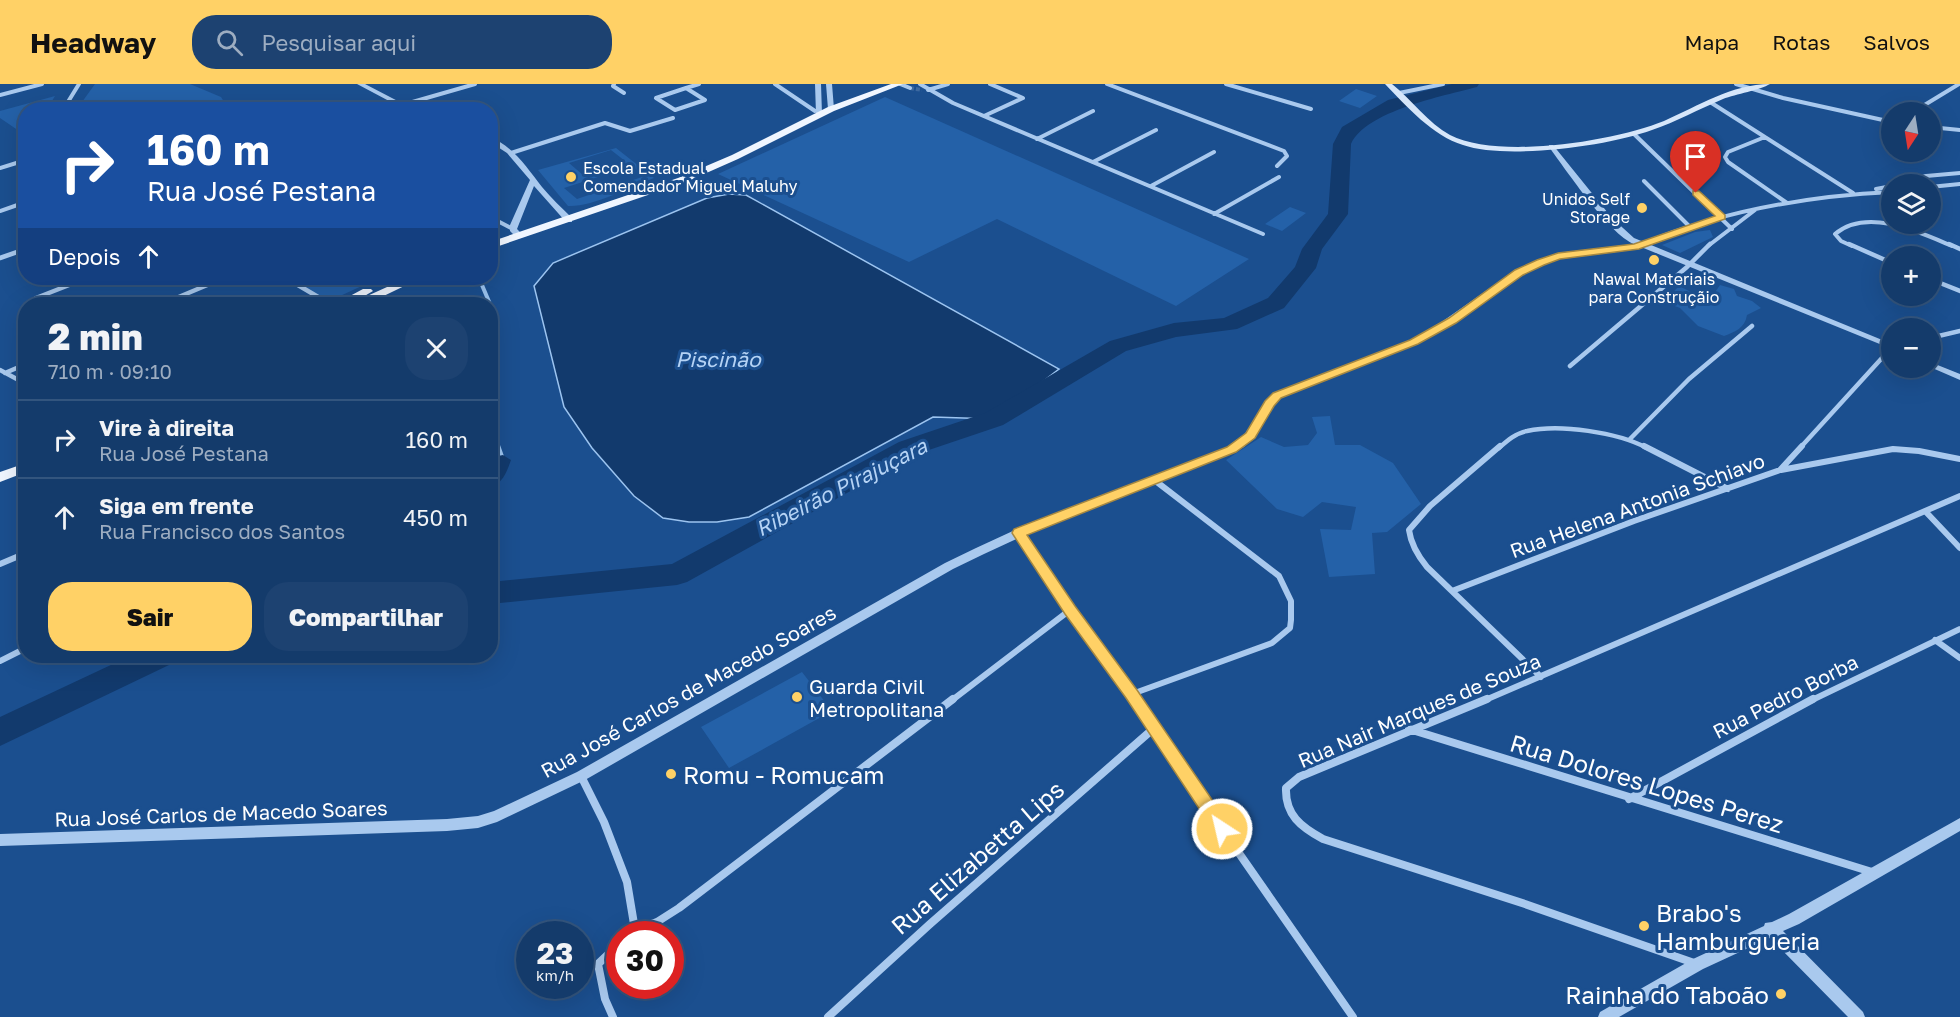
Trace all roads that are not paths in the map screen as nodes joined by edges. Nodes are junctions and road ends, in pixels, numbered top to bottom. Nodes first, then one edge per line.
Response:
1 (42, 84) edge
2 (79, 84) edge
3 (360, 84) edge
4 (475, 84) edge
5 (614, 84) edge
6 (699, 84) edge
7 (775, 84) edge
8 (818, 84) edge
9 (829, 84) edge
10 (881, 84) edge
11 (900, 84) edge
12 (920, 84) edge
13 (948, 84) edge
14 (990, 84) edge
15 (1107, 84) edge
16 (1226, 84) edge
17 (1388, 84) edge
18 (1443, 84) edge
19 (1736, 84) edge
20 (1767, 84) edge
21 (1959, 84) edge
22 (686, 88) junction
23 (910, 88) dead end
24 (1744, 88) junction
25 (922, 90) dead end
26 (931, 91) junction
27 (624, 93) dead end
28 (0, 95) edge
29 (1401, 95) junction
30 (68, 102) edge
31 (396, 102) edge
32 (412, 102) edge
33 (1710, 102) junction
34 (1929, 102) edge
35 (831, 106) junction
36 (1311, 109) dead end
37 (817, 111) junction
38 (1093, 111) dead end
39 (984, 116) junction
40 (672, 118) dead end
41 (1881, 119) edge
42 (1941, 128) edge
43 (1156, 130) dead end
44 (1960, 130) edge
45 (1634, 134) junction
46 (1765, 137) junction
47 (1037, 138) junction
48 (498, 144) edge
49 (1551, 146) junction
50 (1214, 152) dead end
51 (511, 153) junction
52 (18, 162) edge
53 (1093, 162) junction
54 (1277, 166) dead end
55 (0, 168) edge
56 (1960, 173) edge
57 (1941, 175) edge
58 (1279, 177) dead end
59 (533, 180) junction
60 (1644, 181) dead end
61 (1960, 184) edge
62 (1941, 185) edge
63 (1151, 186) junction
64 (1881, 189) edge
65 (1867, 192) junction
66 (1881, 192) edge
67 (1853, 194) junction
68 (1787, 203) junction
69 (18, 205) edge
70 (1755, 210) junction
71 (0, 211) edge
72 (1215, 214) junction
73 (1722, 217) junction
74 (567, 218) junction
75 (498, 221) edge
76 (1690, 227) junction
77 (1732, 229) junction
78 (517, 232) junction
79 (1263, 234) dead end
80 (498, 238) edge
81 (498, 242) edge
82 (1642, 244) junction
83 (1960, 249) edge
84 (18, 252) edge
85 (0, 258) edge
86 (1881, 258) edge
87 (1690, 264) junction
88 (1941, 283) edge
89 (69, 285) edge
90 (207, 285) edge
91 (298, 285) edge
92 (382, 285) edge
93 (401, 285) edge
94 (1960, 291) edge
95 (39, 297) edge
96 (179, 297) edge
97 (318, 297) edge
98 (356, 297) edge
99 (376, 297) edge
100 (1752, 326) dead end
101 (1960, 331) edge
102 (1941, 335) edge
103 (1881, 342) edge
104 (1881, 359) edge
105 (18, 366) edge
106 (1569, 366) dead end
107 (1941, 369) edge
108 (3, 371) edge
109 (1960, 377) edge
110 (18, 379) edge
111 (1630, 439) junction
112 (18, 459) edge
113 (1960, 459) edge
114 (0, 466) edge
115 (18, 470) edge
116 (1780, 470) junction
117 (0, 477) edge
118 (1153, 479) junction
119 (1728, 489) junction
120 (1960, 496) edge
121 (1926, 512) junction
122 (1019, 533) junction
123 (1960, 548) edge
124 (18, 556) edge
125 (0, 564) edge
126 (1452, 591) junction
127 (1070, 610) junction
128 (1960, 629) edge
129 (1935, 640) junction
130 (18, 652) edge
131 (1960, 658) edge
132 (0, 661) edge
133 (1541, 677) junction
134 (1132, 694) junction
135 (1153, 729) junction
136 (1409, 729) junction
137 (581, 776) junction
138 (1629, 799) junction
139 (1960, 824) edge
140 (0, 840) edge
141 (1873, 872) junction
142 (632, 921) edge
143 (659, 921) edge
144 (1770, 928) junction
145 (606, 956) edge
146 (1698, 964) junction
147 (613, 1017) edge
148 (828, 1017) edge
149 (1353, 1017) edge
150 (1605, 1017) edge
151 (1858, 1017) edge

1 - 28 street
2 - 30 street
3 - 31 street
4 - 32 street
5 - 27 street
6 - 22 street
7 - 37 street
8 - 37 street
9 - 35 street
10 - 35 main road
11 - 23 street
11 - 35 main road
12 - 26 street
13 - 26 street
14 - 39 street
15 - 54 street
16 - 36 street
17 - 29 main road
18 - 29 street
19 - 24 street
20 - 24 main road
21 - 34 street
22 - 22 street
24 - 33 main road
24 - 41 street
25 - 26 street
26 - 39 street
29 - 49 main road
33 - 45 main road
33 - 46 street
35 - 37 main road
37 - 74 main road
38 - 47 street
39 - 47 street
40 - 51 street
42 - 44 street
43 - 53 street
45 - 49 main road
45 - 73 street
46 - 67 street
46 - 68 street
47 - 53 street
48 - 51 street
49 - 82 street
50 - 63 street
51 - 59 street
52 - 55 street
53 - 63 street
56 - 57 street
58 - 72 street
59 - 74 street
59 - 78 street
60 - 76 street
61 - 62 street
63 - 72 street
64 - 65 street
65 - 66 street
65 - 67 street
67 - 68 street
68 - 70 street
69 - 71 street
70 - 73 street
70 - 77 street
72 - 79 street
73 - 76 street
73 - 77 street
74 - 78 main road
75 - 78 street
76 - 82 street
77 - 87 street
78 - 80 main road
78 - 81 main road
82 - 87 street
82 - 118 street, Rua José Carlos de Macedo Soares
83 - 86 street
84 - 85 street
87 - 103 street
87 - 106 street
88 - 94 street
89 - 95 street
90 - 96 street
91 - 97 street
92 - 98 main road
93 - 99 main road
100 - 111 street
101 - 102 street
104 - 116 street, Rua Helena Antonia Schiavo
105 - 108 street
107 - 109 street
108 - 110 street
111 - 119 street
111 - 126 street
112 - 114 main road
113 - 116 street
115 - 117 main road
116 - 119 street, Rua Helena Antonia Schiavo
118 - 122 street, Rua José Carlos de Macedo Soares
118 - 134 street
119 - 126 street, Rua Helena Antonia Schiavo
120 - 121 street, Rua Nair Marques de Souza
121 - 123 street
121 - 133 street, Rua Nair Marques de Souza
122 - 127 street
122 - 137 street, Rua José Carlos de Macedo Soares
124 - 125 street
126 - 133 street
127 - 134 street
127 - 143 street
128 - 129 street, Rua Pedro Borba
129 - 131 street
129 - 138 street, Rua Pedro Borba
130 - 132 street
133 - 136 street, Rua Nair Marques de Souza
134 - 135 street
135 - 148 street, Rua Elizabetta Lips
135 - 149 street
136 - 138 street, Rua Dolores Lopes Perez
136 - 146 street, Rua Nair Marques de Souza
137 - 140 street, Rua José Carlos de Macedo Soares
137 - 142 street
138 - 141 street, Rua Dolores Lopes Perez
139 - 141 street
141 - 144 street
144 - 146 street
144 - 151 street
145 - 147 street
146 - 150 street

